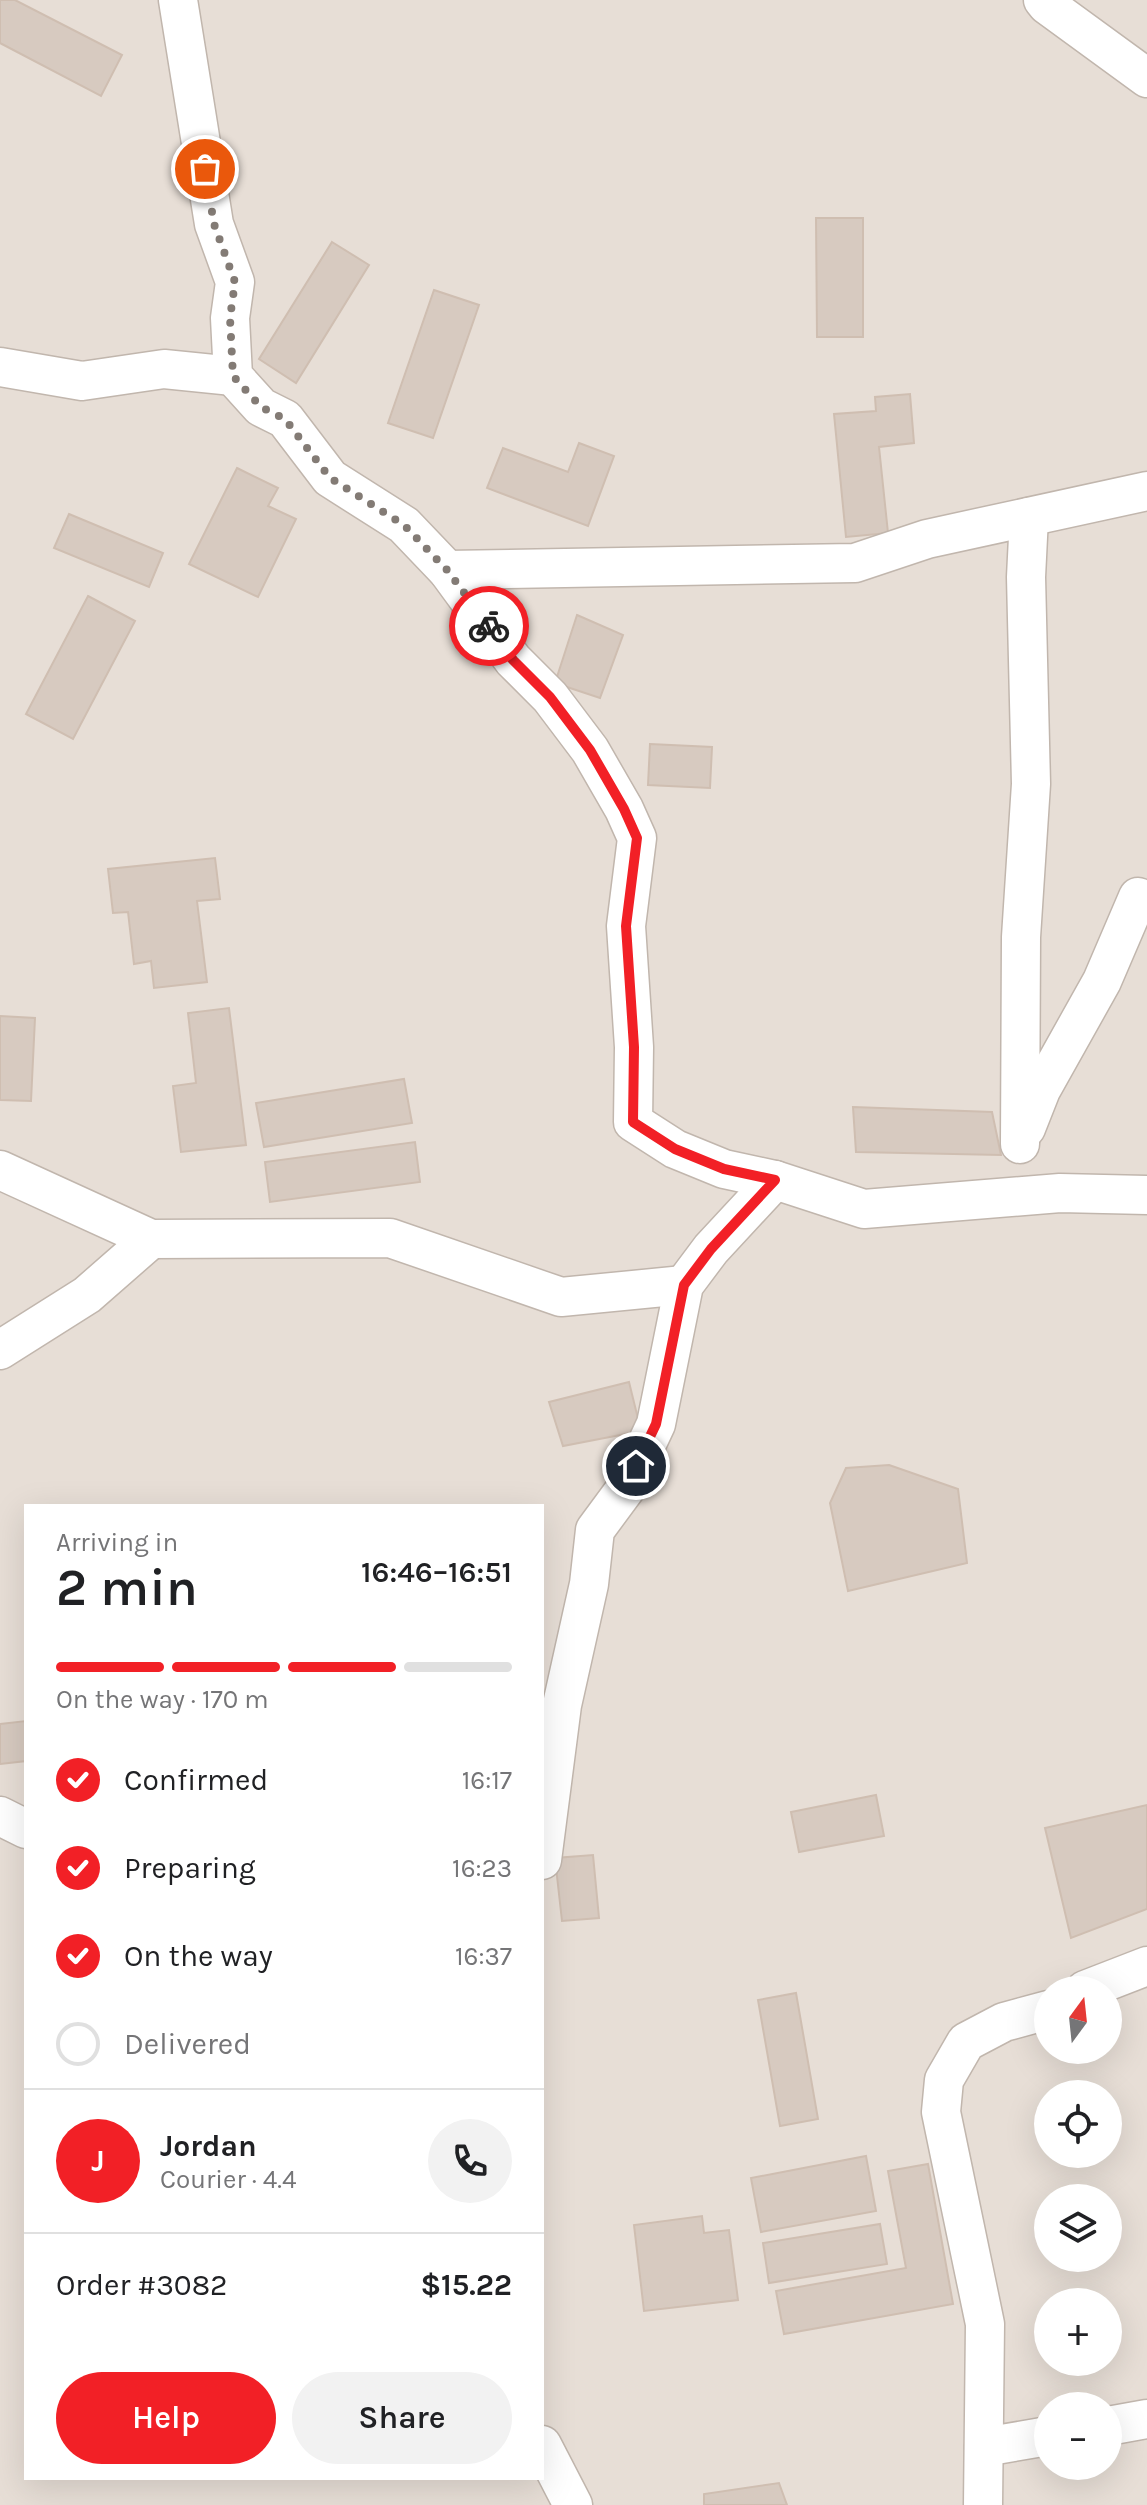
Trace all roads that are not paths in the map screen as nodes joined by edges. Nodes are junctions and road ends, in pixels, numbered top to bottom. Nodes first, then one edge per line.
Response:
1 (178, 0) edge
2 (1043, 0) edge
3 (1147, 78) edge
4 (0, 367) edge
5 (233, 376) junction
6 (1147, 491) edge
7 (1029, 517) junction
8 (447, 570) junction
9 (1138, 897) dead end
10 (1020, 1144) junction
11 (0, 1170) edge
12 (775, 1180) junction
13 (1147, 1195) edge
14 (1003, 1198) junction
15 (151, 1239) junction
16 (684, 1285) junction
17 (0, 1350) edge
18 (0, 1816) edge
19 (24, 1828) edge
20 (544, 1844) edge
21 (1147, 1966) edge
22 (1121, 1976) edge
23 (1034, 2014) edge
24 (1147, 2419) edge
25 (1122, 2423) edge
26 (1034, 2438) edge
27 (984, 2447) junction
28 (544, 2449) edge
29 (573, 2505) edge
30 (983, 2505) edge

1 - 5 street
2 - 3 street
4 - 5 street
5 - 8 street
6 - 7 street
7 - 8 street
7 - 10 street
8 - 12 street
9 - 10 street
10 - 14 street
11 - 15 street
12 - 14 street
12 - 16 street
13 - 14 street
15 - 16 street
15 - 17 street
16 - 20 street
18 - 19 street
21 - 22 street
23 - 27 street
24 - 25 street
26 - 27 street
27 - 30 street
28 - 29 street

